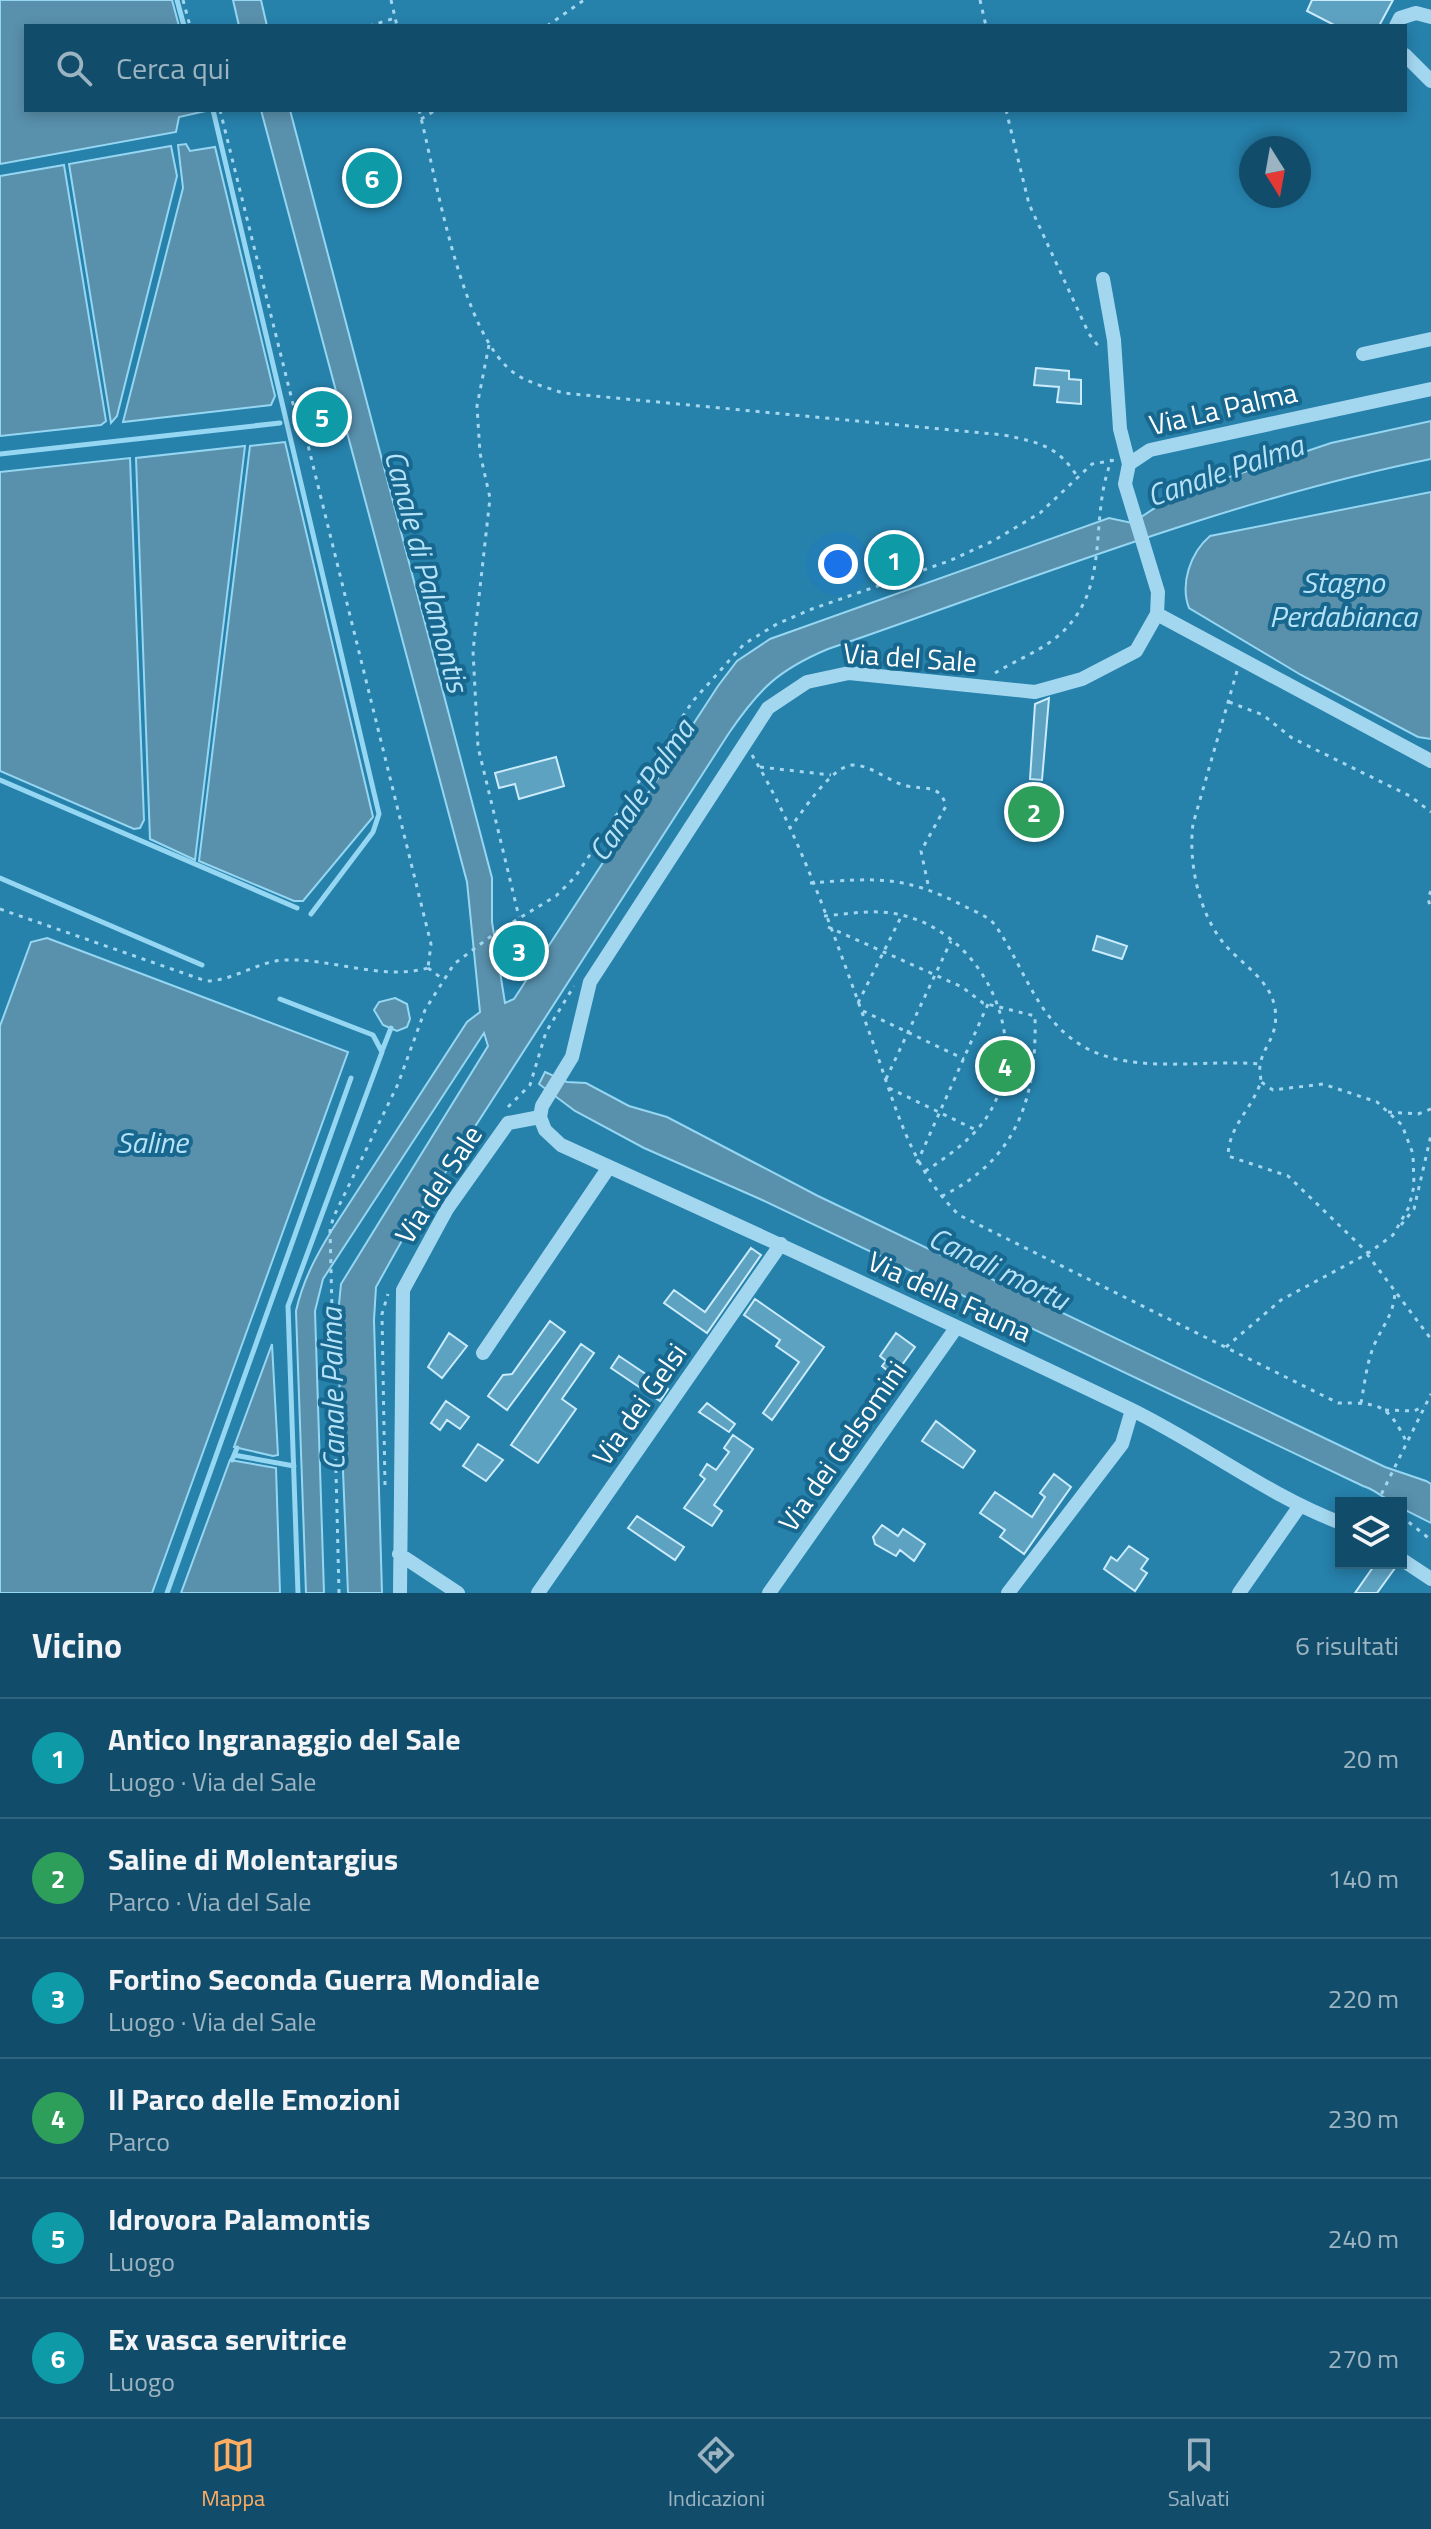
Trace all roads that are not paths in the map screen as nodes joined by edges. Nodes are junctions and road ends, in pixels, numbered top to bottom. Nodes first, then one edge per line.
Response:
1 (1431, 17) edge
2 (1397, 24) edge
3 (1407, 57) edge
4 (1431, 81) edge
5 (1103, 279) dead end
6 (1431, 339) edge
7 (1363, 354) dead end
8 (1431, 389) edge
9 (1129, 464) junction
10 (1157, 614) junction
11 (1431, 761) edge
12 (540, 1117) junction
13 (609, 1167) junction
14 (781, 1244) junction
15 (956, 1328) junction
16 (483, 1353) dead end
17 (1132, 1410) junction
18 (1299, 1507) junction
19 (1335, 1521) edge
20 (399, 1554) junction
21 (1407, 1563) edge
22 (1431, 1579) edge
23 (400, 1593) edge
24 (458, 1593) edge
25 (538, 1593) edge
26 (769, 1593) edge
27 (1008, 1593) edge
28 (1239, 1593) edge

1 - 2 street
3 - 4 street
5 - 9 street, Via La Palma
6 - 7 street
8 - 9 street, Via La Palma
9 - 10 street
10 - 11 street
10 - 12 street, Via del Sale
12 - 13 street, Via della Fauna
12 - 20 street, Via del Sale
13 - 14 street, Via della Fauna
13 - 16 street
14 - 15 street, Via della Fauna
14 - 25 street, Via dei Gelsi
15 - 17 street, Via della Fauna
15 - 26 street, Via dei Gelsomini
17 - 18 street, Via della Fauna
17 - 27 street
18 - 19 street, Via della Fauna
18 - 28 street
20 - 23 street, Via del Sale
20 - 24 street
21 - 22 street

